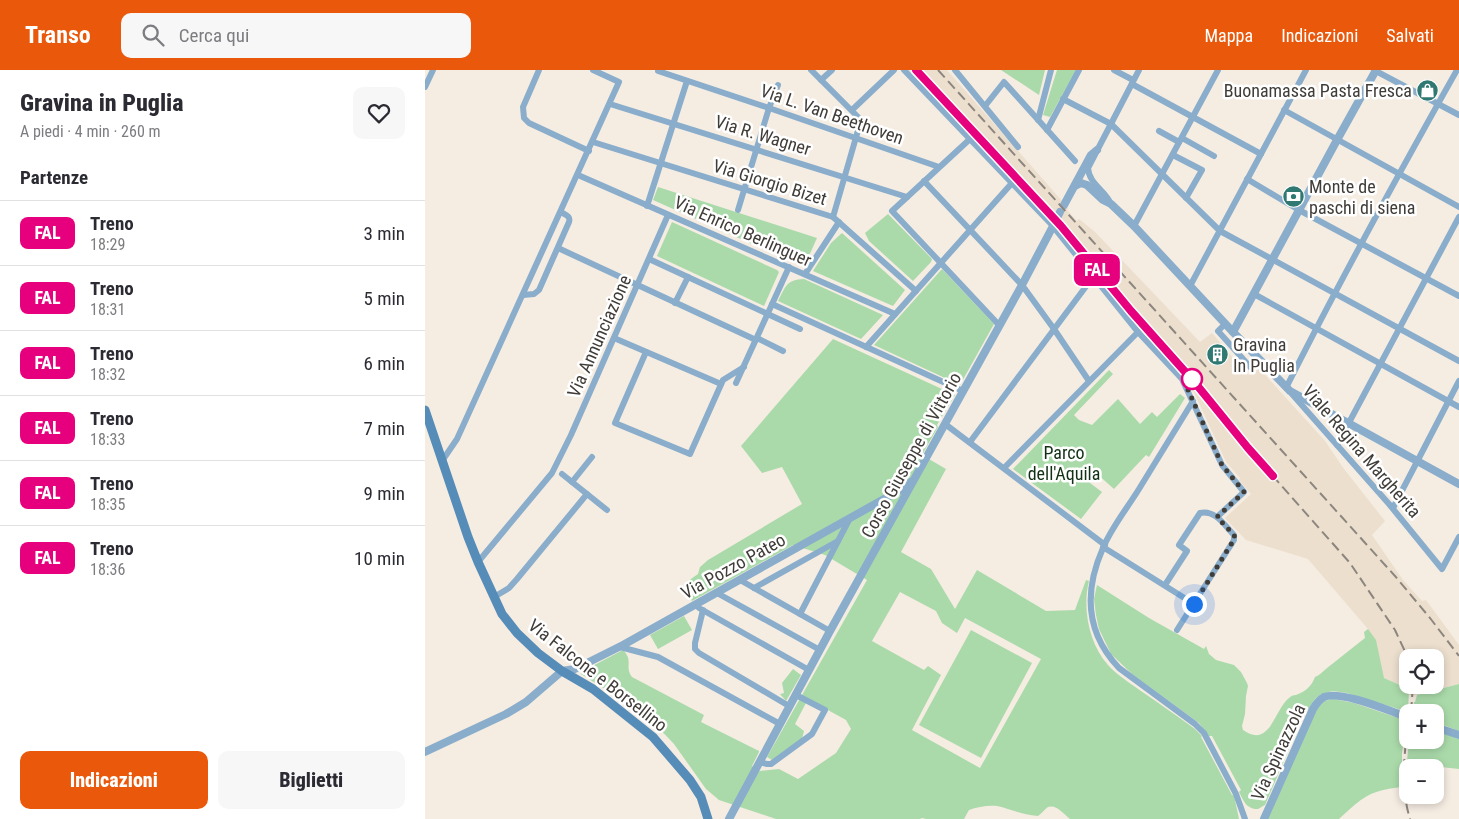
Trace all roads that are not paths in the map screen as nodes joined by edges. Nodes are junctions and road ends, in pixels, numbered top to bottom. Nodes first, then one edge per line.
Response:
1 (433, 70) edge
2 (539, 70) edge
3 (593, 70) edge
4 (811, 70) edge
5 (832, 70) edge
6 (894, 70) edge
7 (903, 70) edge
8 (955, 70) edge
9 (1051, 70) edge
10 (1079, 70) edge
11 (1114, 70) edge
12 (1139, 70) edge
13 (1218, 70) edge
14 (1306, 70) edge
15 (1375, 70) edge
16 (1457, 70) edge
17 (658, 71) dead end
18 (821, 80) junction
19 (687, 81) junction
20 (1133, 82) junction
21 (778, 85) dead end
22 (425, 87) edge
23 (1063, 99) junction
24 (610, 104) junction
25 (1438, 104) junction
26 (985, 106) junction
27 (769, 108) junction
28 (851, 110) junction
29 (1284, 110) junction
30 (1459, 115) edge
31 (1193, 116) junction
32 (1038, 120) junction
33 (673, 124) junction
34 (1111, 124) junction
35 (1047, 130) junction
36 (1159, 131) dead end
37 (856, 138) junction
38 (970, 139) junction
39 (1181, 140) junction
40 (1337, 140) junction
41 (593, 142) junction
42 (1018, 146) dead end
43 (757, 149) junction
44 (1097, 150) junction
45 (589, 151) junction
46 (1261, 154) junction
47 (1173, 155) junction
48 (1214, 156) dead end
49 (1075, 162) dead end
50 (661, 164) junction
51 (939, 167) junction
52 (1162, 174) junction
53 (1398, 174) junction
54 (578, 175) junction
55 (845, 176) junction
56 (1247, 179) junction
57 (924, 181) junction
58 (1012, 183) junction
59 (1075, 186) junction
60 (744, 189) junction
61 (907, 197) junction
62 (1186, 198) junction
63 (1111, 204) junction
64 (647, 206) junction
65 (1459, 207) edge
66 (738, 210) dead end
67 (1299, 210) junction
68 (1061, 211) dead end
69 (561, 212) junction
70 (668, 214) junction
71 (833, 217) junction
72 (1459, 218) edge
73 (839, 222) junction
74 (1134, 226) junction
75 (1052, 227) junction
76 (971, 229) junction
77 (1220, 231) junction
78 (1361, 243) junction
79 (557, 248) junction
80 (649, 259) junction
81 (1272, 259) junction
82 (941, 263) junction
83 (789, 268) junction
84 (805, 274) junction
85 (688, 276) junction
86 (1093, 277) junction
87 (1427, 278) junction
88 (637, 285) junction
89 (1022, 285) junction
90 (1190, 286) junction
91 (916, 291) junction
92 (1334, 293) junction
93 (1254, 294) junction
94 (523, 295) junction
95 (1459, 296) edge
96 (675, 303) junction
97 (773, 304) junction
98 (768, 314) junction
99 (895, 314) junction
100 (1225, 324) junction
101 (999, 325) junction
102 (1316, 328) junction
103 (1399, 328) junction
104 (800, 329) dead end
105 (1054, 329) junction
106 (1137, 332) junction
107 (1233, 332) junction
108 (614, 338) junction
109 (756, 339) junction
110 (866, 347) junction
111 (783, 350) dead end
112 (646, 352) junction
113 (1261, 361) junction
114 (1459, 361) edge
115 (1380, 364) junction
116 (744, 366) junction
117 (1089, 381) junction
118 (1459, 381) edge
119 (736, 383) dead end
120 (721, 384) junction
121 (1288, 390) junction
122 (963, 391) junction
123 (1193, 401) junction
124 (1449, 402) junction
125 (1459, 407) edge
126 (425, 410) edge
127 (1348, 423) junction
128 (945, 424) junction
129 (970, 442) junction
130 (1337, 445) junction
131 (592, 457) dead end
132 (442, 461) junction
133 (1418, 461) junction
134 (1005, 468) junction
135 (562, 474) dead end
136 (915, 479) junction
137 (572, 482) junction
138 (1459, 484) edge
139 (587, 494) junction
140 (1393, 508) junction
141 (607, 510) dead end
142 (1217, 517) junction
143 (850, 518) junction
144 (1459, 537) edge
145 (838, 541) junction
146 (1104, 546) junction
147 (478, 562) junction
148 (740, 580) junction
149 (1165, 586) junction
150 (754, 588) junction
151 (717, 593) junction
152 (494, 597) junction
153 (1194, 604) junction
154 (694, 605) junction
155 (703, 610) junction
156 (800, 614) junction
157 (1177, 630) dead end
158 (830, 631) junction
159 (620, 647) junction
160 (820, 650) junction
161 (809, 670) junction
162 (562, 671) junction
163 (795, 695) junction
164 (789, 706) junction
165 (1399, 715) edge
166 (780, 724) junction
167 (1444, 730) edge
168 (1459, 736) edge
169 (425, 752) edge
170 (759, 762) junction
171 (708, 819) edge
172 (729, 819) edge
173 (1245, 819) edge
174 (1264, 819) edge

1 - 22 street
2 - 45 street
3 - 24 street
4 - 18 street
5 - 18 street
6 - 28 street
7 - 38 street
8 - 26 street
9 - 32 street
10 - 23 street
11 - 20 street
12 - 20 street
13 - 31 street
14 - 29 street
15 - 25 street
15 - 40 street
16 - 25 street
17 - 19 street, Via L. Van Beethoven
18 - 28 street
19 - 27 street, Via L. Van Beethoven
19 - 33 street
20 - 31 street
20 - 34 street
21 - 27 street
23 - 34 street
23 - 35 street
24 - 33 street, Via R. Wagner
24 - 41 street
25 - 30 street
25 - 53 street
26 - 32 street
26 - 42 street
27 - 37 street, Via L. Van Beethoven
27 - 43 street
28 - 37 street
29 - 40 street
29 - 46 street
31 - 39 street
31 - 46 street
32 - 35 street
33 - 43 street, Via R. Wagner
33 - 50 street
34 - 44 street
34 - 52 street
35 - 49 street
36 - 39 street
37 - 51 street, Via L. Van Beethoven
37 - 55 street
38 - 51 street
38 - 58 street
39 - 47 street
39 - 48 street
40 - 53 street
40 - 67 street
41 - 45 street
41 - 50 street, Via Giorgio Bizet
43 - 55 street, Via R. Wagner
43 - 60 street
44 - 59 street
44 - 63 street, Viale Regina Margherita
45 - 54 street
46 - 56 street
47 - 52 street
47 - 62 street
50 - 60 street, Via Giorgio Bizet
50 - 64 street
51 - 57 street
52 - 62 street
52 - 74 street
53 - 65 street
53 - 78 street
54 - 64 street, Via Enrico Berlinguer
54 - 69 street
55 - 61 street, Via R. Wagner
55 - 71 street
56 - 67 street
56 - 77 street
57 - 61 street
57 - 76 street
58 - 75 street
58 - 76 street
59 - 63 street, Viale Regina Margherita
59 - 68 street
60 - 66 street
60 - 71 street, Via Giorgio Bizet
61 - 82 street
62 - 77 street
63 - 74 street, Viale Regina Margherita
64 - 70 street, Via Enrico Berlinguer
67 - 78 street
67 - 81 street
69 - 79 street
69 - 94 street
70 - 80 street, Via Annunciazione
70 - 83 street, Via Enrico Berlinguer
71 - 73 street, Via Giorgio Bizet
72 - 87 street
73 - 84 street
73 - 91 street, Via Giorgio Bizet
74 - 90 street, Viale Regina Margherita
75 - 86 street
75 - 89 street, Corso Giuseppe di Vittorio
76 - 82 street
76 - 89 street
77 - 81 street
77 - 90 street
78 - 87 street
78 - 92 street
79 - 88 street
79 - 94 street
80 - 85 street
80 - 88 street, Via Annunciazione
81 - 92 street
81 - 93 street
82 - 91 street
82 - 101 street
83 - 84 street, Via Enrico Berlinguer
83 - 97 street
84 - 99 street, Via Enrico Berlinguer
85 - 96 street
85 - 98 street
86 - 105 street
86 - 106 street
87 - 95 street
87 - 103 street
88 - 96 street
88 - 108 street, Via Annunciazione
89 - 101 street, Corso Giuseppe di Vittorio
89 - 105 street
90 - 100 street, Viale Regina Margherita
91 - 99 street
92 - 102 street
92 - 103 street
93 - 102 street
93 - 107 street
94 - 132 street
96 - 109 street
97 - 98 street
97 - 110 street
98 - 104 street
98 - 109 street
99 - 110 street
100 - 107 street, Viale Regina Margherita
100 - 113 street
101 - 122 street, Corso Giuseppe di Vittorio
102 - 115 street
102 - 121 street
103 - 114 street
103 - 115 street
105 - 117 street
105 - 129 street
106 - 117 street
106 - 123 street
107 - 113 street, Viale Regina Margherita
108 - 112 street
108 - 147 street, Via Annunciazione
109 - 111 street
109 - 116 street
110 - 122 street
112 - 120 street
112 - 120 street
113 - 121 street, Viale Regina Margherita
115 - 124 street
115 - 127 street
116 - 119 street
116 - 120 street
117 - 134 street
118 - 124 street
121 - 127 street
121 - 130 street, Viale Regina Margherita
122 - 128 street, Corso Giuseppe di Vittorio
123 - 142 street
123 - 146 street
124 - 125 street
124 - 133 street
126 - 132 main road, Via Falcone e Borsellino
127 - 130 street
127 - 133 street
128 - 129 street
128 - 136 street, Corso Giuseppe di Vittorio
129 - 134 street
130 - 140 street, Viale Regina Margherita
131 - 137 street
132 - 147 main road, Via Falcone e Borsellino
133 - 138 street
133 - 140 street
134 - 146 street
135 - 137 street
136 - 143 street, Via Pozzo Pateo
136 - 158 street, Corso Giuseppe di Vittorio
137 - 139 street
139 - 141 street
139 - 152 street
140 - 144 street, Viale Regina Margherita
142 - 149 street
142 - 153 street
143 - 145 street
143 - 148 street, Via Pozzo Pateo
145 - 150 street, Via Pozzo Pateo
145 - 156 street
146 - 149 street
146 - 173 street
147 - 152 main road, Via Falcone e Borsellino
148 - 150 street
148 - 151 street, Via Pozzo Pateo
149 - 153 street
150 - 156 street
151 - 154 street, Via Pozzo Pateo
151 - 160 street
152 - 162 main road, Via Falcone e Borsellino
153 - 157 street
154 - 155 street
154 - 159 street, Via Pozzo Pateo
155 - 161 street
155 - 164 street
156 - 158 street
158 - 160 street, Corso Giuseppe di Vittorio
159 - 162 street, Via Pozzo Pateo
159 - 166 street
160 - 161 street, Corso Giuseppe di Vittorio
161 - 163 street, Corso Giuseppe di Vittorio
162 - 169 street
162 - 171 main road, Via Falcone e Borsellino
163 - 164 street, Corso Giuseppe di Vittorio
163 - 170 street
164 - 166 street, Corso Giuseppe di Vittorio
165 - 174 street, Via Spinazzola
166 - 170 street, Corso Giuseppe di Vittorio
167 - 168 street
170 - 172 street, Corso Giuseppe di Vittorio

